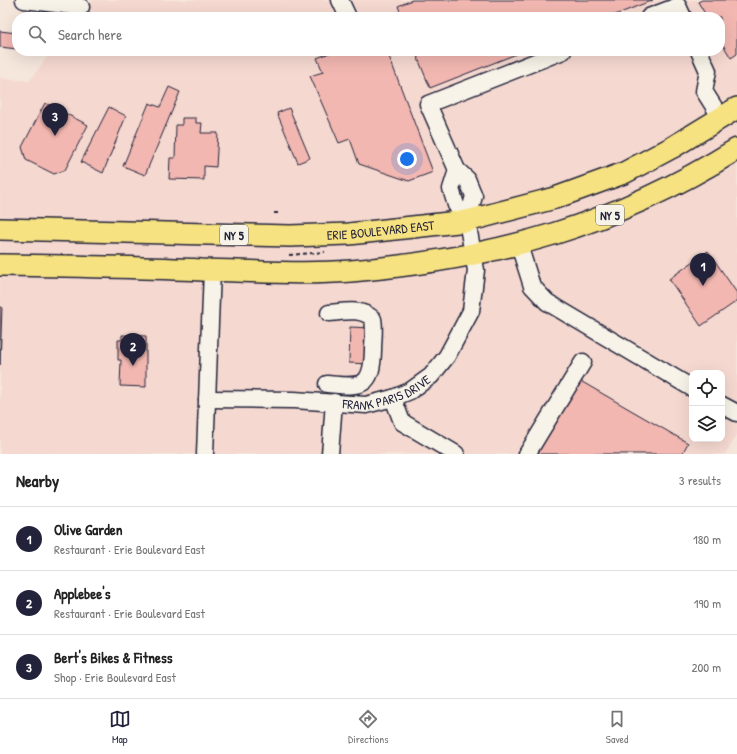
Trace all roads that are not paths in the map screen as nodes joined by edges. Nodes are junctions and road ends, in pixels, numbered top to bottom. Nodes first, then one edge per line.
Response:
1 (24, 0) edge
2 (340, 0) edge
3 (680, 6) edge
4 (81, 7) dead end
5 (346, 12) edge
6 (663, 12) edge
7 (549, 56) edge
8 (700, 56) edge
9 (729, 113) edge
10 (737, 149) edge
11 (467, 221) junction
12 (0, 229) edge
13 (519, 245) junction
14 (474, 254) junction
15 (0, 265) edge
16 (212, 270) junction
17 (328, 313) dead end
18 (583, 362) dead end
19 (327, 384) dead end
20 (689, 386) edge
21 (393, 398) junction
22 (207, 400) junction
23 (334, 402) junction
24 (724, 406) edge
25 (737, 413) edge
26 (205, 454) edge
27 (330, 454) edge
28 (456, 454) edge
29 (527, 454) edge

1 - 4 street
2 - 5 street
3 - 6 street
7 - 11 street
8 - 9 street
9 - 11 main road, ERIE BOULEVARD EAST / NY 5
10 - 13 main road, NY 5
11 - 12 main road, ERIE BOULEVARD EAST / NY 5
11 - 14 street, FRANK PARIS DRIVE
13 - 14 main road, NY 5
13 - 20 street
14 - 16 main road, NY 5
14 - 21 street, FRANK PARIS DRIVE
15 - 16 main road, NY 5
16 - 22 street
17 - 19 street
18 - 29 street
21 - 23 street, FRANK PARIS DRIVE
21 - 28 street
22 - 23 street, FRANK PARIS DRIVE
22 - 26 street
23 - 27 street
24 - 25 street

